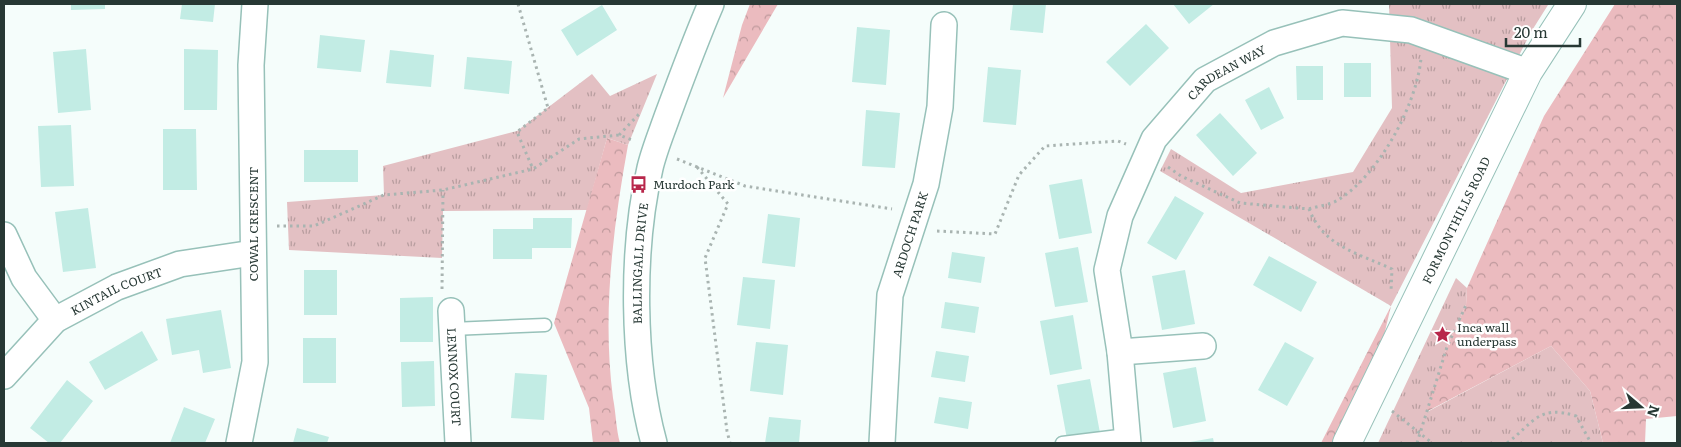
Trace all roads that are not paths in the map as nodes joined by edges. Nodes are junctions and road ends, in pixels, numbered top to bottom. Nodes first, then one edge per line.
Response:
1 (255, 4) edge
2 (711, 4) edge
3 (1572, 4) edge
4 (944, 24) dead end
5 (1528, 72) junction
6 (4, 235) edge
7 (253, 253) junction
8 (55, 320) junction
9 (452, 320) joint
10 (545, 326) dead end
11 (1203, 346) dead end
12 (1120, 352) junction
13 (4, 376) edge
14 (1128, 439) edge
15 (1062, 442) edge
16 (239, 443) edge
17 (458, 443) edge
18 (654, 443) edge
19 (882, 443) edge
20 (1348, 443) edge

1 - 7 street, COWAL CRESCENT
2 - 18 street, BALLINGALL DRIVE
3 - 5 street, FORMONTHILLS ROAD
4 - 19 street, ARDOCH PARK
5 - 12 street, CARDEAN WAY
5 - 20 street, FORMONTHILLS ROAD
6 - 8 street
7 - 8 street, KINTAIL COURT
7 - 16 street, COWAL CRESCENT
8 - 13 street, KINTAIL COURT
9 - 10 lane
9 - 17 street, LENNOX COURT
11 - 12 street
12 - 14 street, CARDEAN WAY
14 - 15 lane

